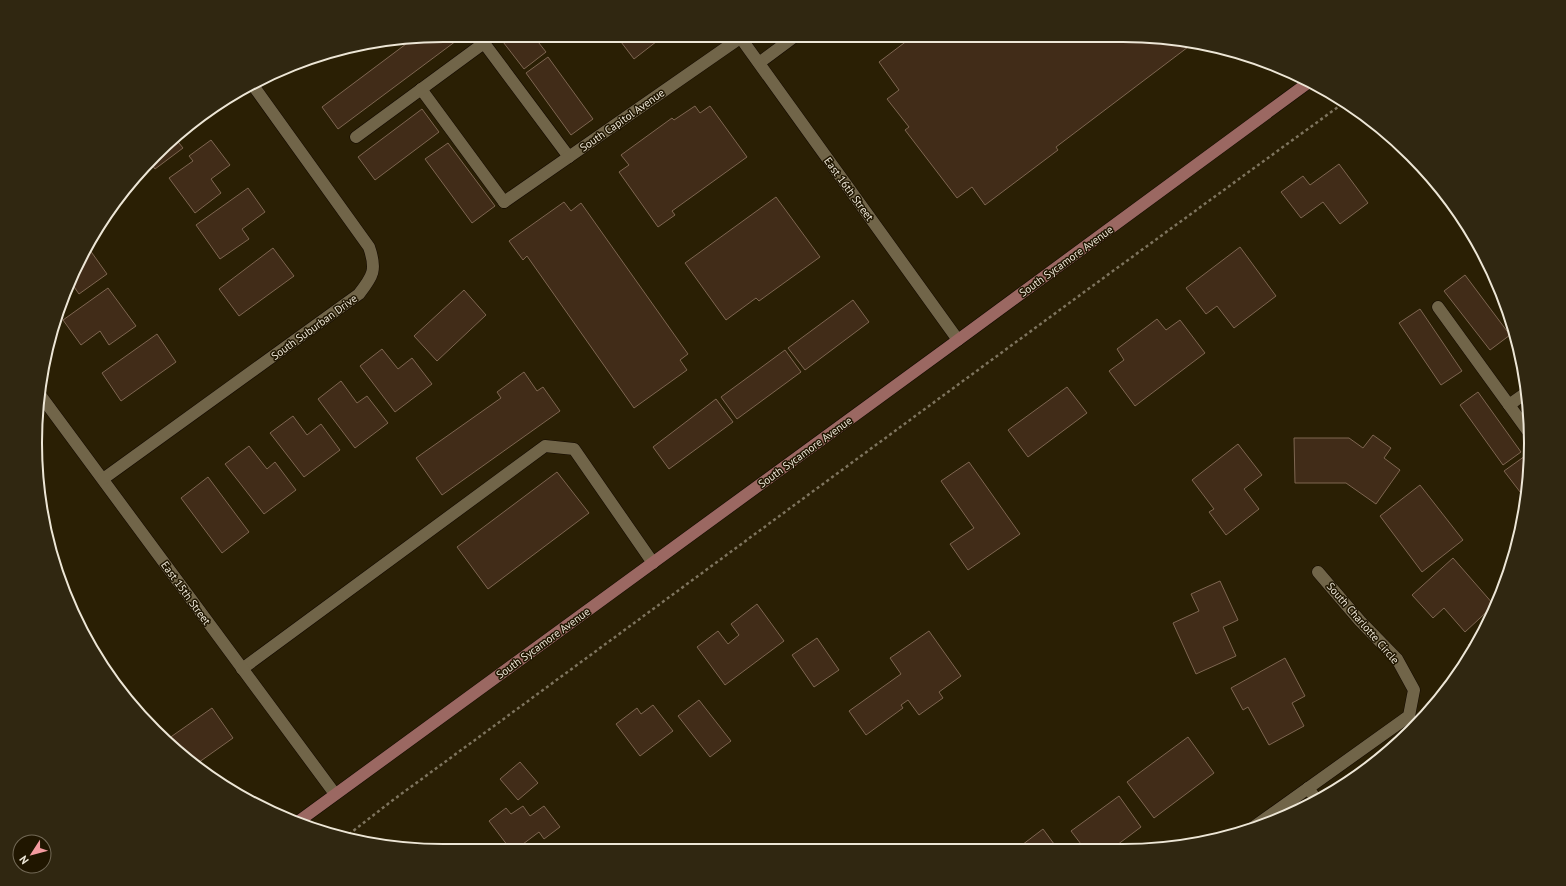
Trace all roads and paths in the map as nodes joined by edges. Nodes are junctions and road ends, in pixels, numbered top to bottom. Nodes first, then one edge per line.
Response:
1 (734, 42) edge
2 (743, 42) edge
3 (787, 42) edge
4 (759, 63) junction
5 (1304, 85) edge
6 (255, 89) edge
7 (421, 89) junction
8 (1340, 106) edge
9 (356, 137) dead end
10 (569, 157) junction
11 (1438, 307) dead end
12 (958, 340) junction
13 (1521, 396) edge
14 (44, 400) edge
15 (1509, 405) junction
16 (1523, 425) edge
17 (103, 479) junction
18 (653, 563) junction
19 (1318, 572) dead end
20 (242, 669) junction
21 (1308, 788) junction
22 (335, 794) junction
23 (1314, 796) edge
24 (1269, 816) edge
25 (303, 819) edge
26 (351, 833) edge

1 - 10 street, South Capitol Avenue
2 - 4 street, East 16th Street
3 - 4 street
4 - 12 street, East 16th Street
5 - 12 main road, South Sycamore Avenue
6 - 17 street, South Suburban Drive
7 - 9 street
7 - 10 street, South Capitol Avenue
7 - 10 street
8 - 26 path
11 - 15 street
12 - 18 main road, South Sycamore Avenue
13 - 15 street
14 - 17 street, East 15th Street
15 - 16 street
17 - 20 street, East 15th Street
18 - 20 street
18 - 22 main road, South Sycamore Avenue
19 - 21 street, South Charlotte Circle
20 - 22 street, East 15th Street
21 - 23 street
21 - 24 street, South Charlotte Circle
22 - 25 main road, South Sycamore Avenue

